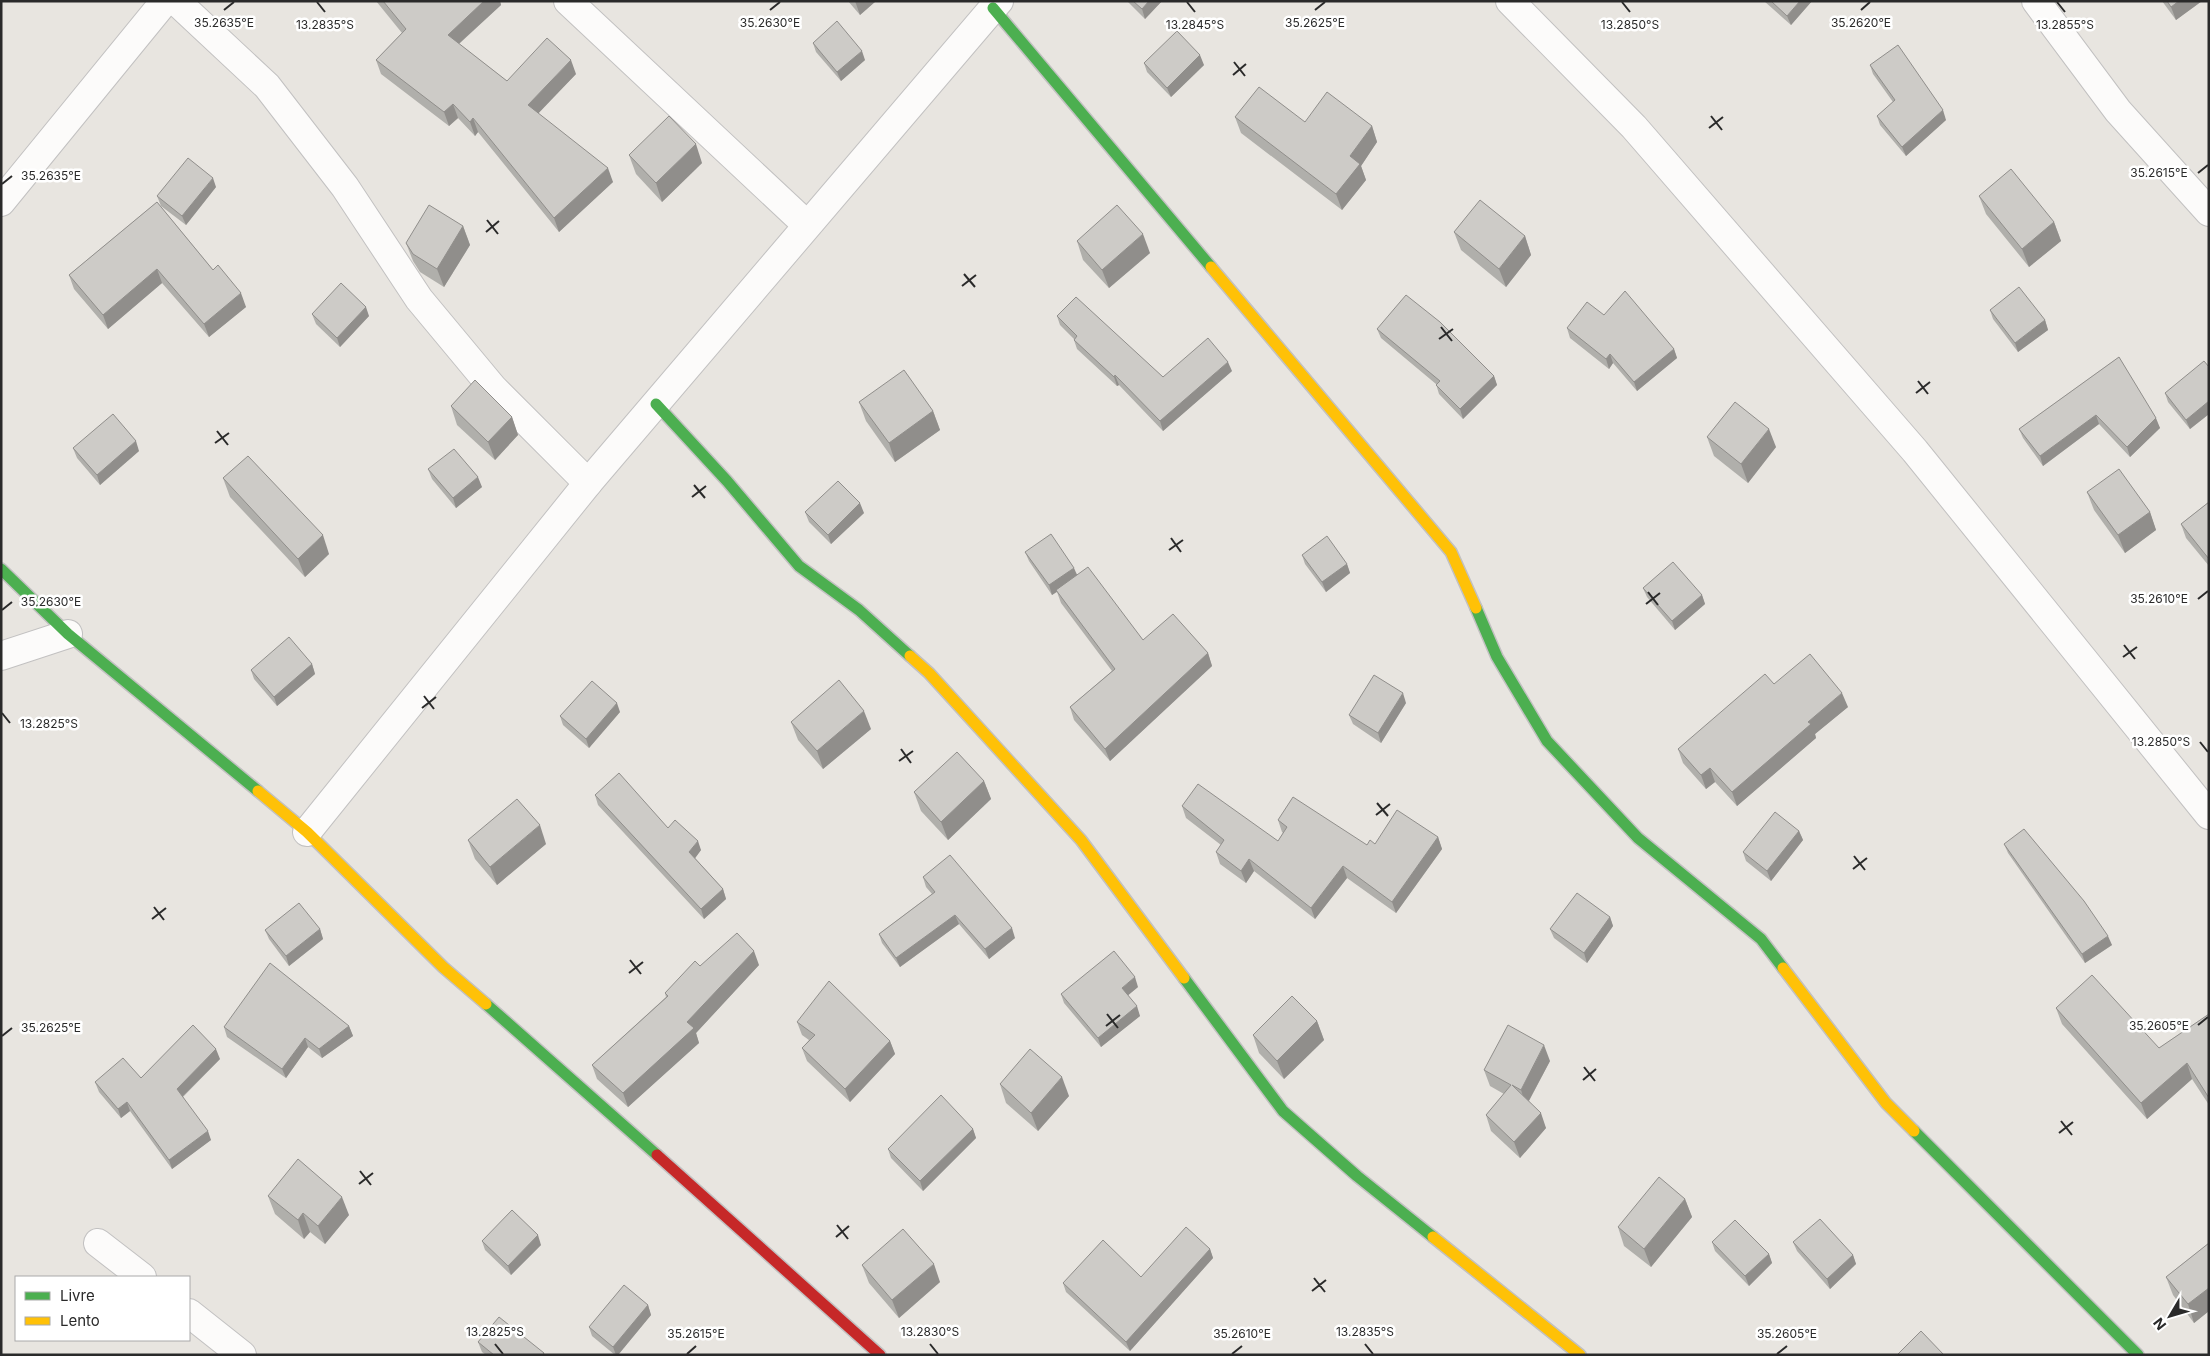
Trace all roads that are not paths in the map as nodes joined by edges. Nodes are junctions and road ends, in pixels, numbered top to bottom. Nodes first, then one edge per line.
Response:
1 (164, 1) edge
2 (176, 1) edge
3 (568, 1) edge
4 (1510, 1) edge
5 (2036, 1) edge
6 (996, 5) edge
7 (1, 202) edge
8 (2209, 212) edge
9 (807, 224) junction
10 (656, 404) junction
11 (588, 483) junction
12 (1, 570) edge
13 (68, 634) junction
14 (1, 656) edge
15 (2209, 815) edge
16 (307, 832) junction
17 (98, 1243) dead end
18 (141, 1276) edge
19 (190, 1314) edge
20 (242, 1355) edge
21 (880, 1355) edge
22 (1580, 1355) edge
23 (2138, 1355) edge

1 - 7 street
2 - 11 street
3 - 9 street
4 - 15 street
5 - 8 street
6 - 9 street
6 - 23 street
9 - 10 street
10 - 11 street
10 - 22 street
11 - 16 street
12 - 13 street
13 - 14 street
13 - 16 street
16 - 21 street
17 - 18 street
19 - 20 street

